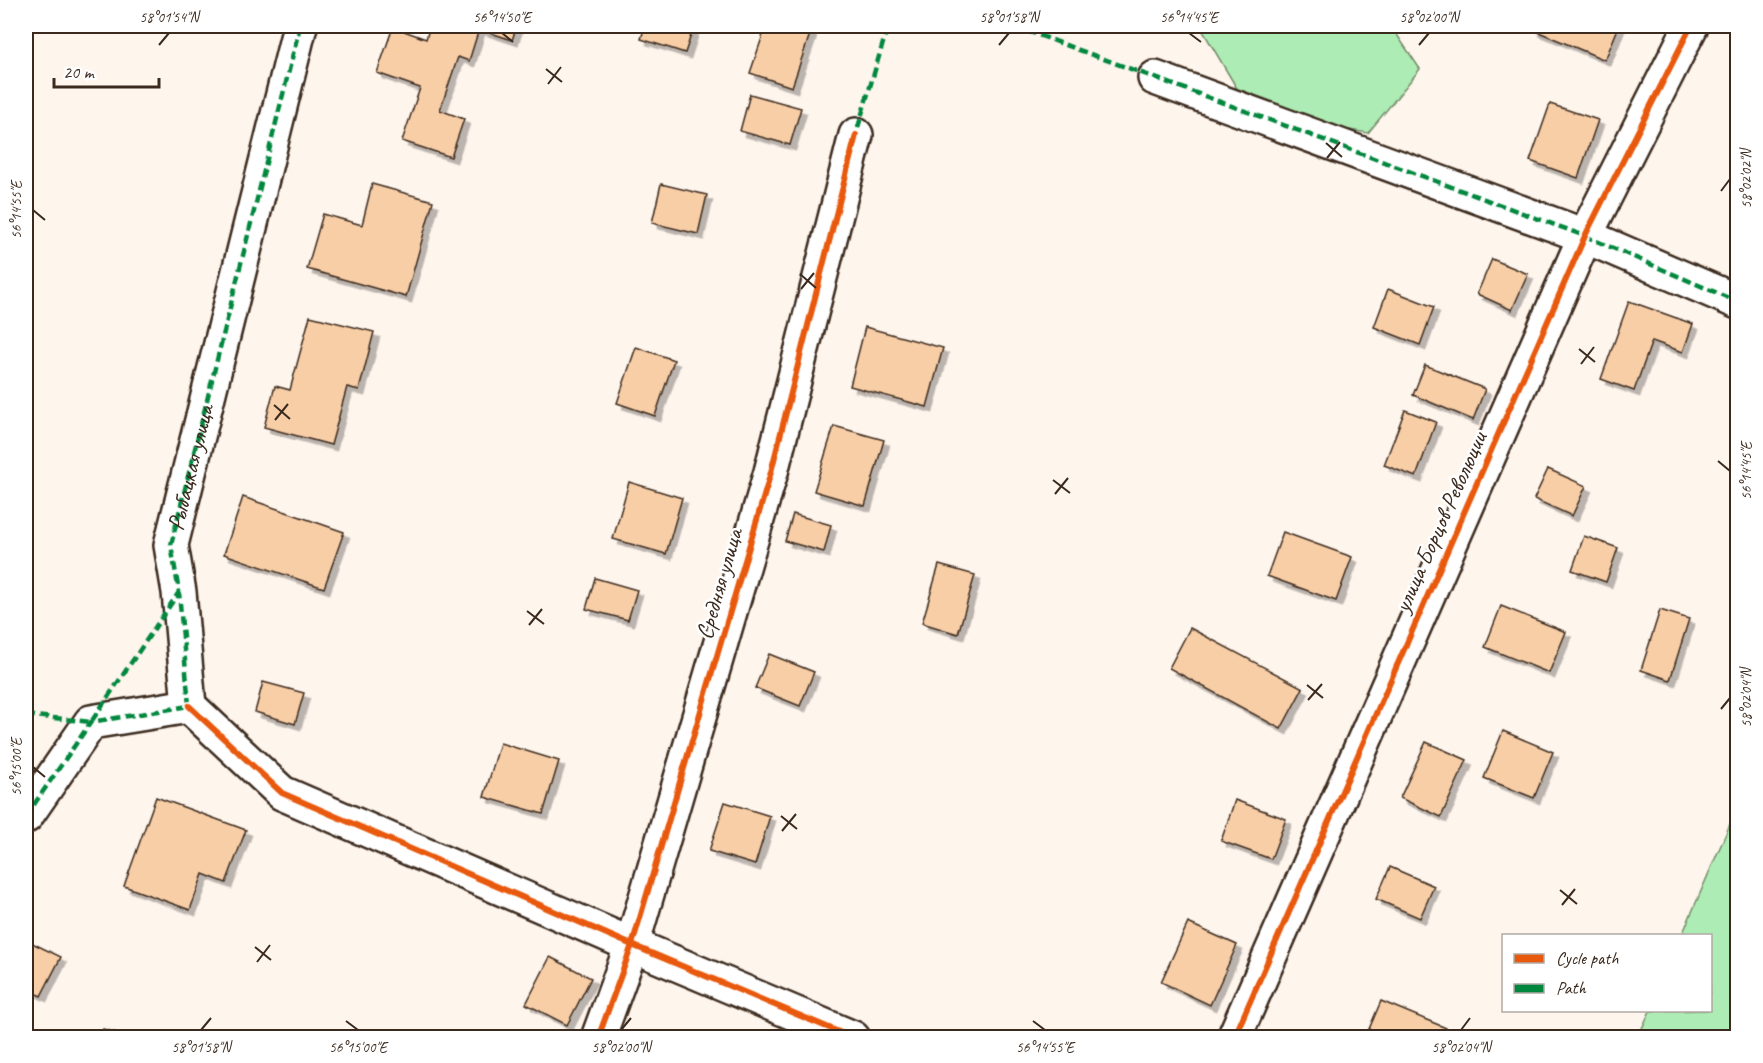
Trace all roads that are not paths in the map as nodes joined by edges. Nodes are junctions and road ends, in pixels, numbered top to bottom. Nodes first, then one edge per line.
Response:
1 (300, 26) edge
2 (1690, 26) edge
3 (1155, 78) dead end
4 (856, 135) dead end
5 (1585, 237) junction
6 (1737, 302) edge
7 (189, 706) junction
8 (26, 816) edge
9 (632, 945) junction
10 (598, 1038) edge
11 (853, 1038) edge
12 (1234, 1038) edge

1 - 7 street, Рыбацкая улица
2 - 5 street, улица Борцов Революции
3 - 5 street
4 - 9 street, Средняя улица
5 - 6 street
5 - 12 street, улица Борцов Революции
7 - 8 street
7 - 9 street
9 - 10 street, Средняя улица
9 - 11 street

